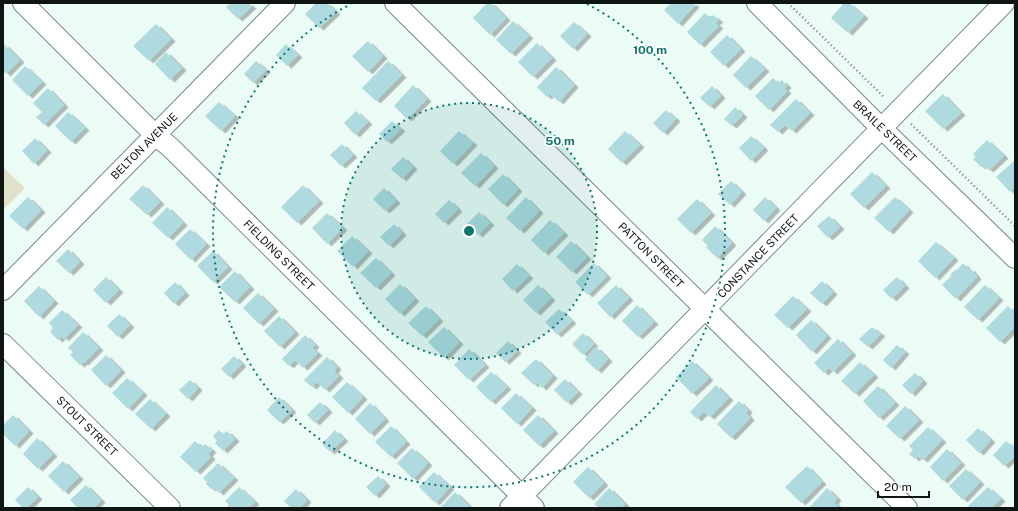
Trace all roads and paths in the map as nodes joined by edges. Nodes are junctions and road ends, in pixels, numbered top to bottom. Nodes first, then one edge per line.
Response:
1 (23, 3) edge
2 (285, 3) edge
3 (395, 3) edge
4 (757, 3) edge
5 (1004, 3) edge
6 (882, 128) junction
7 (155, 135) junction
8 (1015, 258) edge
9 (3, 290) edge
10 (706, 310) junction
11 (3, 344) edge
12 (522, 504) edge
13 (170, 508) edge
14 (907, 508) edge

1 - 7 street, FIELDING STREET
2 - 7 street, BELTON AVENUE
3 - 10 street, PATTON STREET
4 - 6 street, BRAILE STREET
5 - 6 street, CONSTANCE STREET
6 - 8 street, BRAILE STREET
6 - 10 street, CONSTANCE STREET
7 - 9 street, BELTON AVENUE
7 - 12 street, FIELDING STREET
10 - 12 street, CONSTANCE STREET
10 - 14 street, PATTON STREET
11 - 13 street, STOUT STREET

